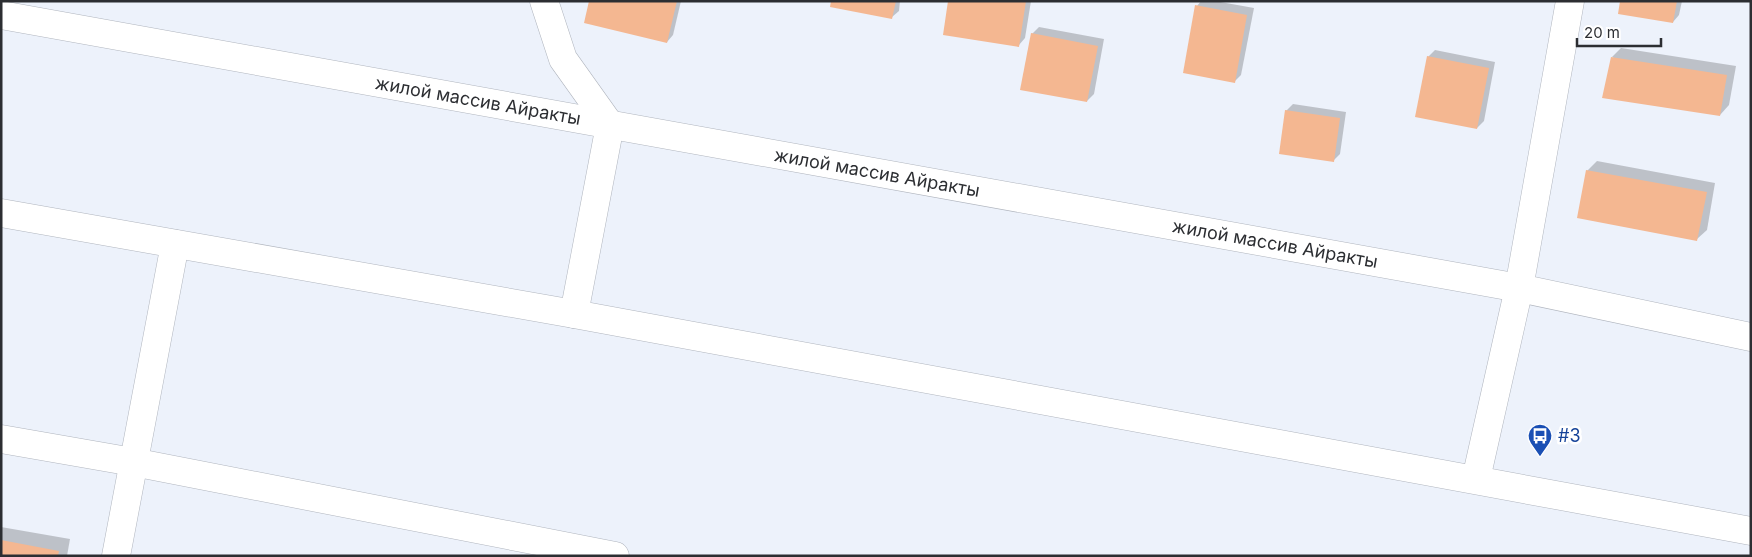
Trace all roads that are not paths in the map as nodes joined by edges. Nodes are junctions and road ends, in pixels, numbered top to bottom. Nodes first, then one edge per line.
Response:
1 (544, 1) edge
2 (1570, 1) edge
3 (1, 15) edge
4 (610, 125) junction
5 (1, 213) edge
6 (174, 244) junction
7 (1519, 288) junction
8 (574, 314) junction
9 (1751, 337) edge
10 (1, 439) edge
11 (133, 462) junction
12 (1476, 479) junction
13 (1751, 531) edge
14 (116, 556) edge
15 (615, 556) edge

1 - 4 street
2 - 7 street
3 - 4 street, жилой массив Айракты
4 - 7 street, жилой массив Айракты
4 - 8 street
5 - 6 street
6 - 8 street
6 - 11 street
7 - 9 street, жилой массив Айракты
7 - 12 street
8 - 12 street
10 - 11 street
11 - 14 street
11 - 15 street
12 - 13 street

